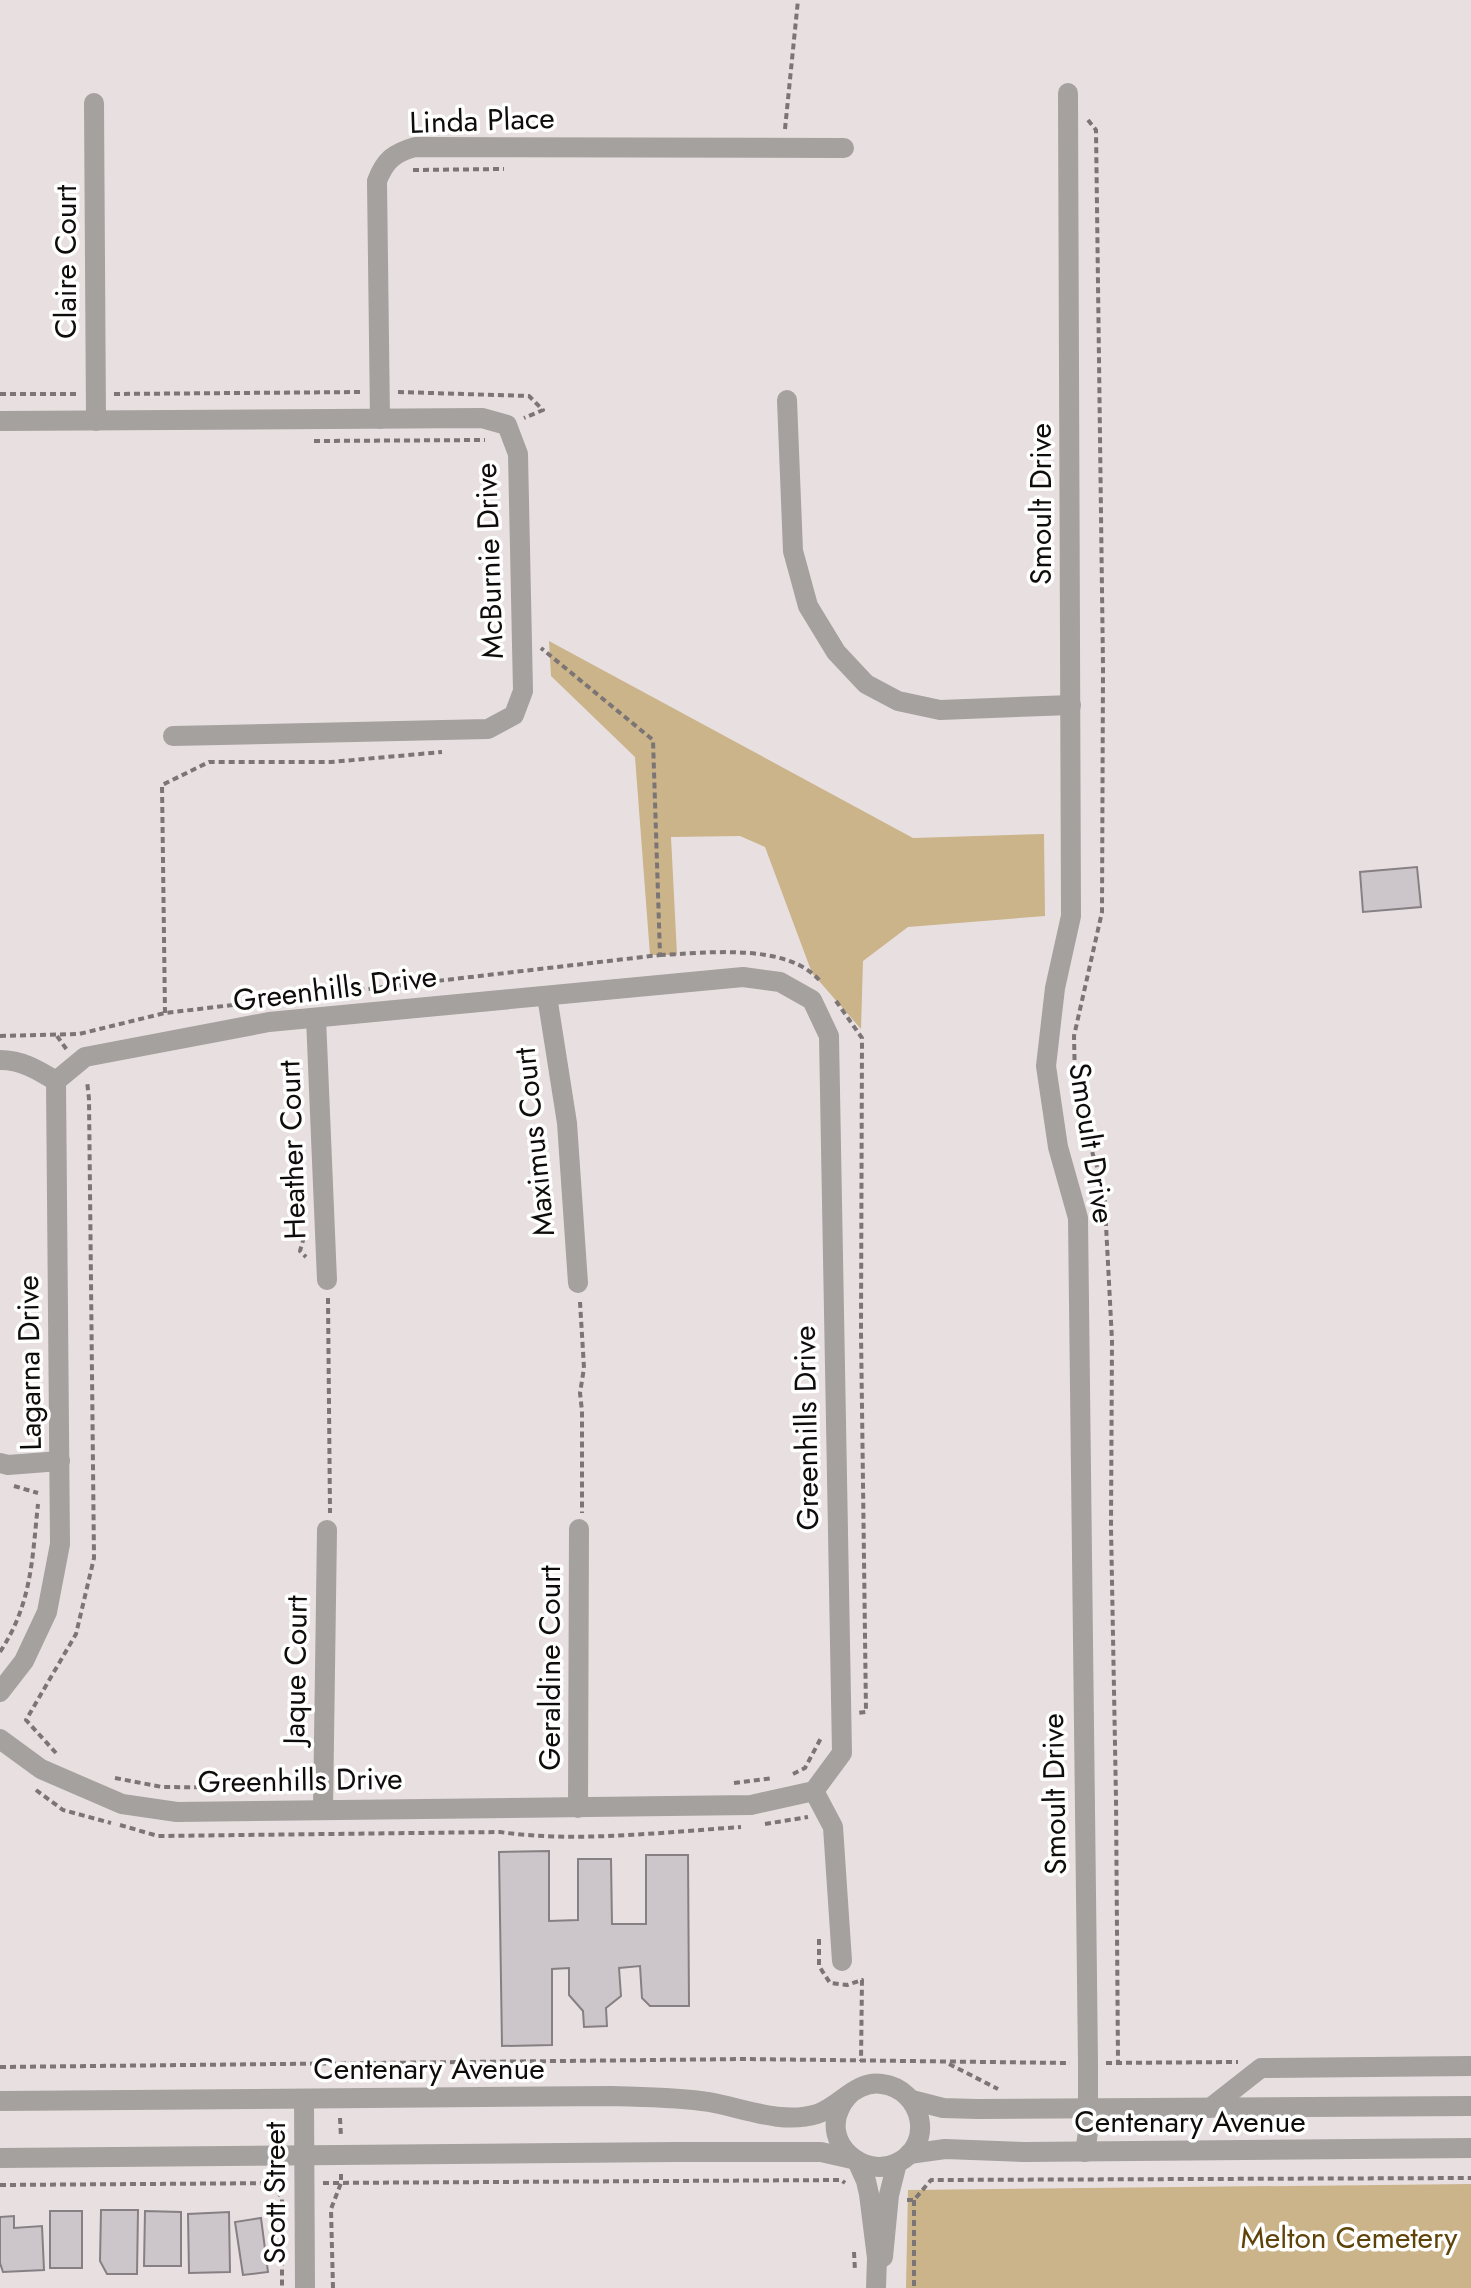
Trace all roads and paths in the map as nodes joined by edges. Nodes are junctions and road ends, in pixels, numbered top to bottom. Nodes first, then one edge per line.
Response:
1 (798, 0) edge
2 (1068, 93) joint
3 (94, 103) dead end
4 (783, 148) junction
5 (844, 148) dead end
6 (512, 169) dead end
7 (381, 172) junction
8 (380, 392) junction
9 (0, 394) edge
10 (95, 394) junction
11 (787, 400) dead end
12 (380, 419) junction
13 (0, 421) edge
14 (96, 421) junction
15 (507, 425) junction
16 (300, 441) dead end
17 (495, 446) dead end
18 (522, 645) junction
19 (1071, 705) junction
20 (173, 736) dead end
21 (450, 751) dead end
22 (660, 955) junction
23 (547, 996) junction
24 (298, 997) dead end
25 (165, 1013) junction
26 (316, 1018) junction
27 (269, 1022) junction
28 (0, 1036) edge
29 (57, 1036) junction
30 (0, 1060) edge
31 (76, 1064) junction
32 (56, 1081) junction
33 (305, 1235) dead end
34 (327, 1280) junction
35 (578, 1283) joint
36 (60, 1461) junction
37 (0, 1463) edge
38 (12, 1486) dead end
39 (579, 1529) joint
40 (327, 1530) joint
41 (0, 1652) edge
42 (0, 1692) edge
43 (841, 1715) junction
44 (0, 1739) edge
45 (61, 1758) dead end
46 (789, 1775) dead end
47 (111, 1777) dead end
48 (777, 1777) dead end
49 (302, 1781) dead end
50 (25, 1782) dead end
51 (728, 1784) dead end
52 (296, 1788) junction
53 (324, 1788) junction
54 (814, 1791) junction
55 (578, 1808) junction
56 (323, 1810) junction
57 (809, 1817) dead end
58 (822, 1929) dead end
59 (842, 1961) dead end
60 (861, 2061) junction
61 (1241, 2062) dead end
62 (339, 2063) junction
63 (1088, 2063) junction
64 (1118, 2063) junction
65 (1471, 2066) edge
66 (0, 2067) edge
67 (851, 2093) junction
68 (340, 2098) junction
69 (304, 2099) junction
70 (912, 2100) junction
71 (0, 2101) edge
72 (1471, 2106) edge
73 (1210, 2108) junction
74 (1088, 2109) junction
75 (1471, 2148) edge
76 (1085, 2152) junction
77 (305, 2154) junction
78 (341, 2154) junction
79 (0, 2158) edge
80 (903, 2159) junction
81 (855, 2160) junction
82 (1471, 2178) edge
83 (271, 2183) junction
84 (305, 2183) junction
85 (341, 2183) junction
86 (0, 2185) edge
87 (914, 2200) junction
88 (879, 2201) junction
89 (876, 2286) edge
90 (282, 2288) edge
91 (305, 2288) edge
92 (333, 2288) edge
93 (914, 2288) edge

1 - 4 path
2 - 19 street, Smoult Drive
2 - 64 path
3 - 10 street, Claire Court
4 - 5 street, Linda Place
4 - 7 street, Linda Place
6 - 7 path
7 - 8 street, Linda Place
8 - 10 path
8 - 12 street, Linda Place
8 - 15 path
9 - 10 path
10 - 14 street, Claire Court
11 - 19 street
12 - 14 street, McBurnie Drive
12 - 15 street, McBurnie Drive
13 - 14 street, McBurnie Drive
15 - 18 street, McBurnie Drive
16 - 17 path
18 - 20 street, McBurnie Drive
18 - 22 path
19 - 63 street, Smoult Drive
21 - 25 path
22 - 24 path
22 - 43 path
23 - 26 street, Greenhills Drive
23 - 35 street, Maximus Court
23 - 43 street, Greenhills Drive
25 - 27 path
25 - 29 path
26 - 27 street, Greenhills Drive
26 - 34 street, Heather Court
27 - 31 street, Greenhills Drive
28 - 29 path
29 - 31 path
30 - 32 street
31 - 32 street, Greenhills Drive
31 - 45 path
32 - 36 street, Lagarna Drive
33 - 34 path
34 - 40 path
35 - 39 path
36 - 37 street
36 - 42 street, Lagarna Drive
38 - 41 path
39 - 55 street, Geraldine Court
40 - 53 street, Jaque Court
43 - 46 path
43 - 54 street, Greenhills Drive
44 - 56 street, Greenhills Drive
47 - 52 path
48 - 51 path
49 - 52 path
50 - 57 path
52 - 53 path
53 - 56 street, Jaque Court
54 - 55 street, Greenhills Drive
54 - 59 street
55 - 56 street, Greenhills Drive
58 - 60 path
60 - 62 path
60 - 63 path
61 - 64 path
62 - 66 path
62 - 68 path
63 - 64 path
63 - 74 street, Smoult Drive
65 - 73 street, Centenary Avenue
67 - 68 street, Centenary Avenue
67 - 70 street
67 - 81 street
68 - 69 street, Centenary Avenue
68 - 78 path
69 - 71 street, Centenary Avenue
69 - 77 street, Scott Street
70 - 74 street, Centenary Avenue
70 - 80 street
72 - 73 street, Centenary Avenue
73 - 74 street, Centenary Avenue
74 - 76 street, Smoult Drive
75 - 76 street, Centenary Avenue
76 - 80 street, Centenary Avenue
77 - 78 street
77 - 79 street
77 - 84 street, Scott Street
78 - 81 street
78 - 85 path
80 - 81 street
80 - 88 street
81 - 88 street
82 - 87 path
83 - 84 path
83 - 86 path
83 - 90 path
84 - 85 path
84 - 91 street, Scott Street
85 - 88 path
85 - 92 path
87 - 88 path
87 - 93 path
88 - 89 street

